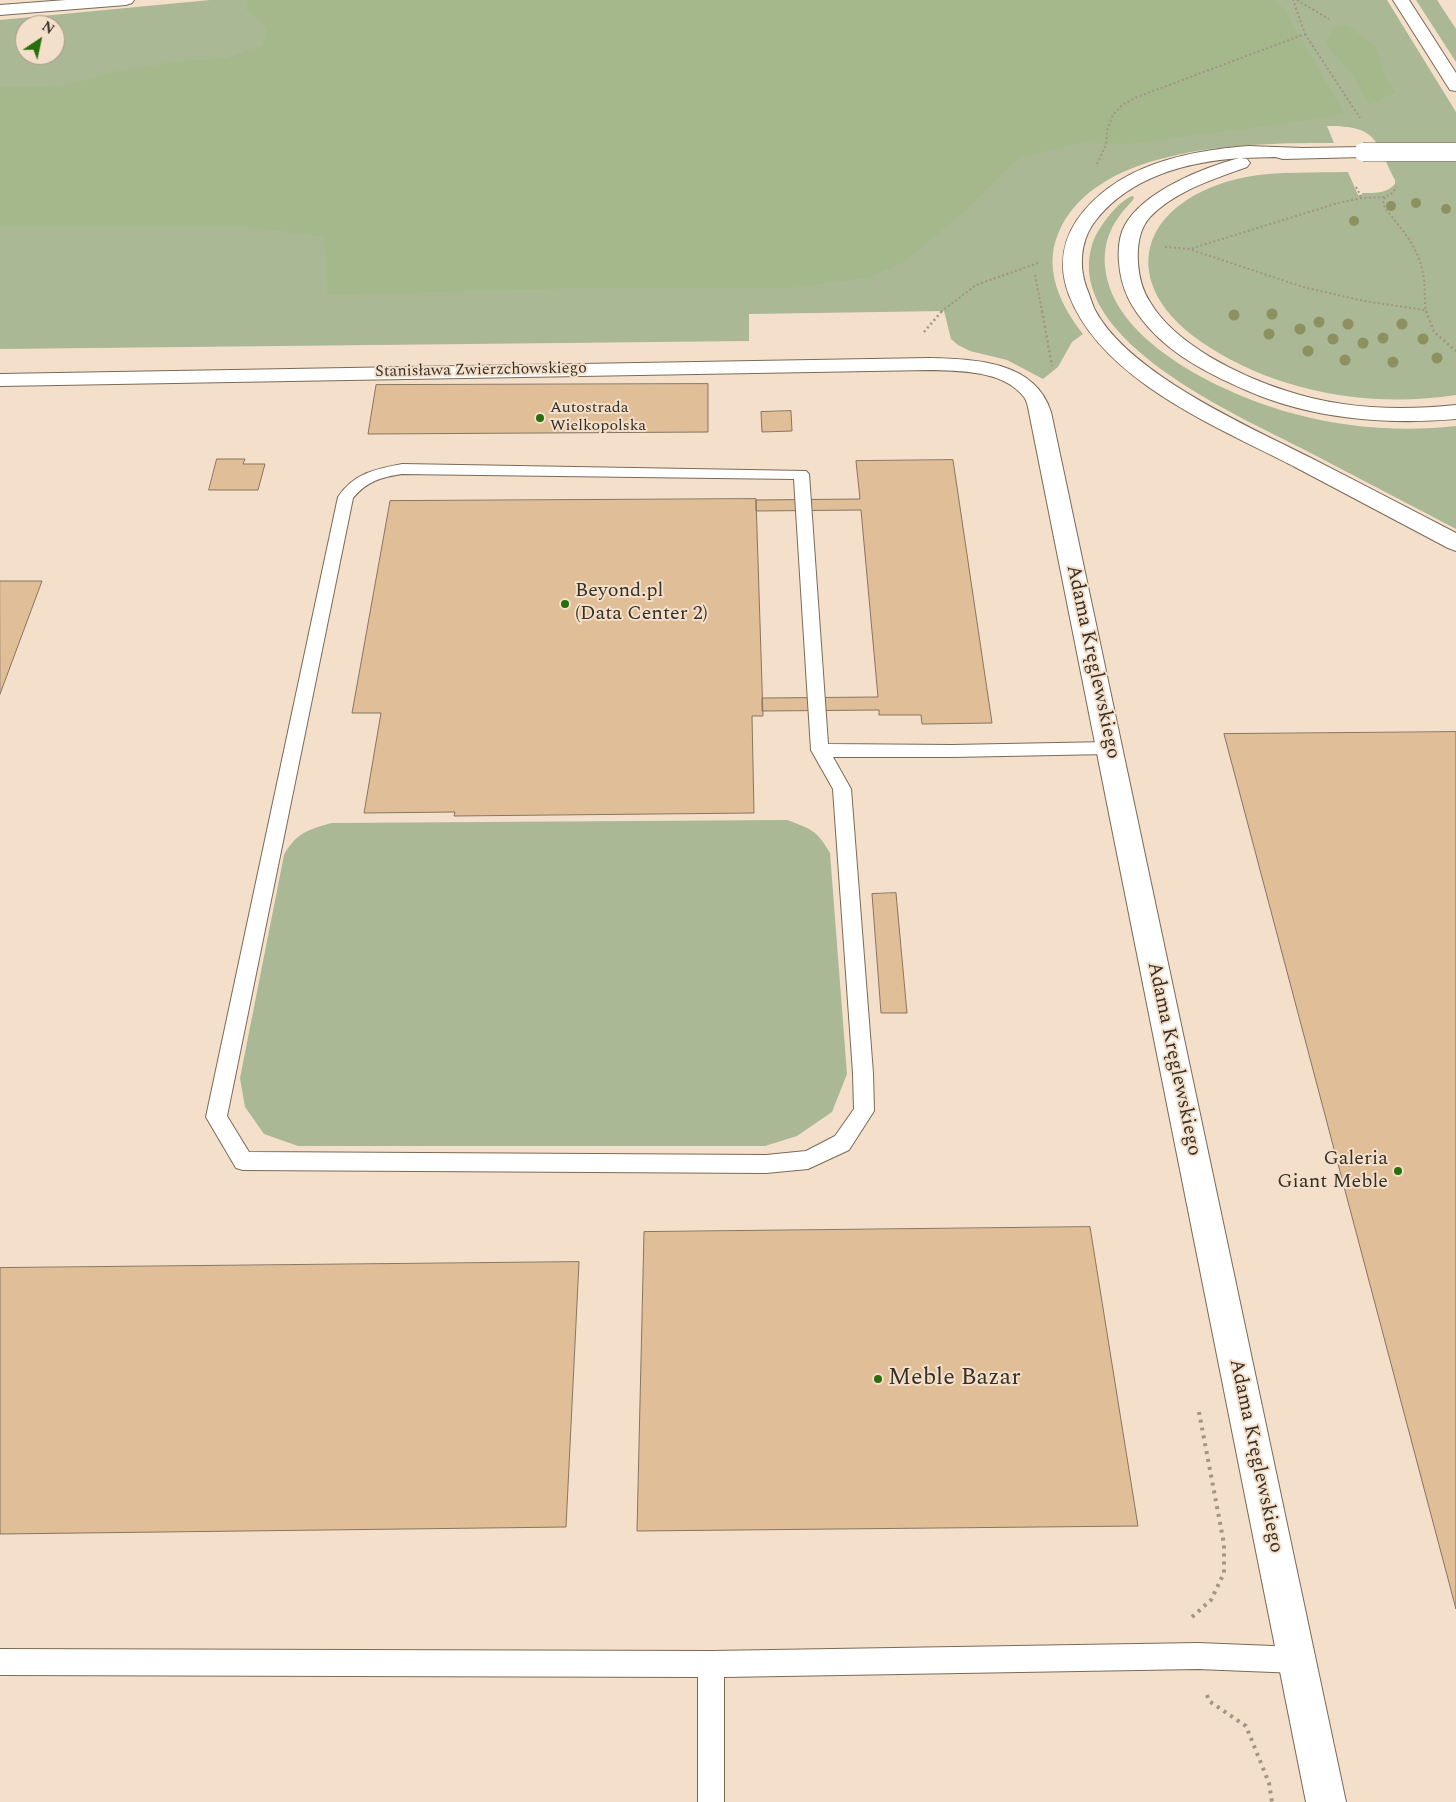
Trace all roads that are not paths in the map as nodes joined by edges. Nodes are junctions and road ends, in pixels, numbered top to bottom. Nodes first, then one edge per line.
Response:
1 (126, 0) edge
2 (1401, 0) edge
3 (0, 10) edge
4 (1456, 86) edge
5 (1456, 152) edge
6 (1301, 153) junction
7 (962, 366) joint
8 (0, 380) edge
9 (1456, 412) edge
10 (1456, 543) edge
11 (1109, 748) junction
12 (820, 750) junction
13 (1297, 1660) junction
14 (0, 1662) edge
15 (711, 1664) junction
16 (711, 1802) edge
17 (1326, 1802) edge

1 - 3 street
2 - 4 street
5 - 6 street, bridge
6 - 9 street
6 - 10 street
7 - 8 street, Stanisława Zwierzchowskiego
7 - 11 street, Adama Kręglewskiego
11 - 12 lane
11 - 13 street, Adama Kręglewskiego
12 - 12 lane
13 - 15 lane
13 - 17 street, Adama Kręglewskiego
14 - 15 lane
15 - 16 lane

